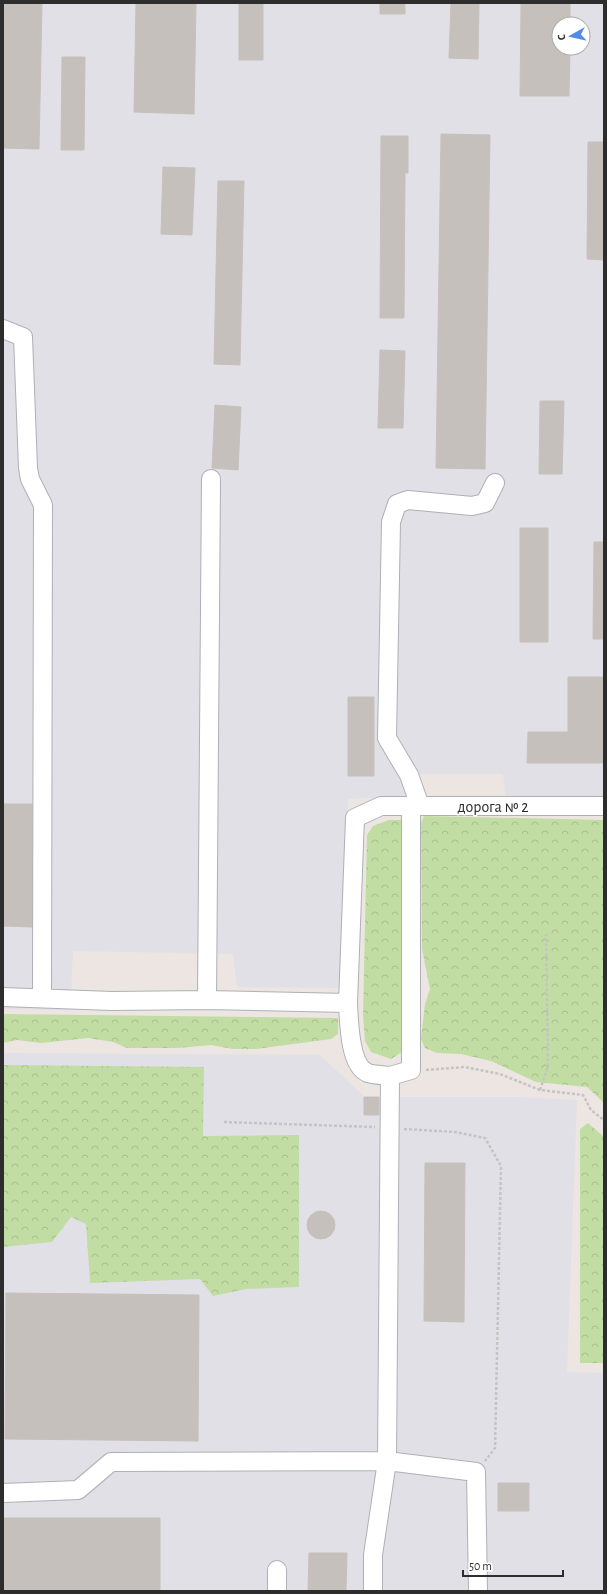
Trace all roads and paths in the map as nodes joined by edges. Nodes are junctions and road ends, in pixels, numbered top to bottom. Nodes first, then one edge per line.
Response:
1 (3, 330) edge
2 (211, 478) dead end
3 (495, 483) dead end
4 (416, 806) junction
5 (604, 806) edge
6 (546, 934) dead end
7 (3, 997) edge
8 (42, 998) junction
9 (207, 1000) junction
10 (348, 1003) junction
11 (412, 1070) junction
12 (390, 1076) junction
13 (540, 1090) junction
14 (604, 1120) edge
15 (224, 1122) dead end
16 (390, 1128) junction
17 (387, 1461) junction
18 (476, 1472) junction
19 (3, 1493) edge
20 (277, 1570) dead end
21 (277, 1591) edge
22 (373, 1591) edge
23 (478, 1591) edge

1 - 8 street
2 - 9 street
3 - 4 street
4 - 5 street, дорога № 2
4 - 10 street, дорога № 2
4 - 11 street
6 - 13 path
7 - 8 street
8 - 9 street
9 - 10 street
10 - 12 street
11 - 12 street
11 - 13 path
12 - 16 street
13 - 14 path
15 - 16 path
16 - 17 street
16 - 18 path
17 - 18 street
17 - 19 street
17 - 22 street
18 - 23 street
20 - 21 street

